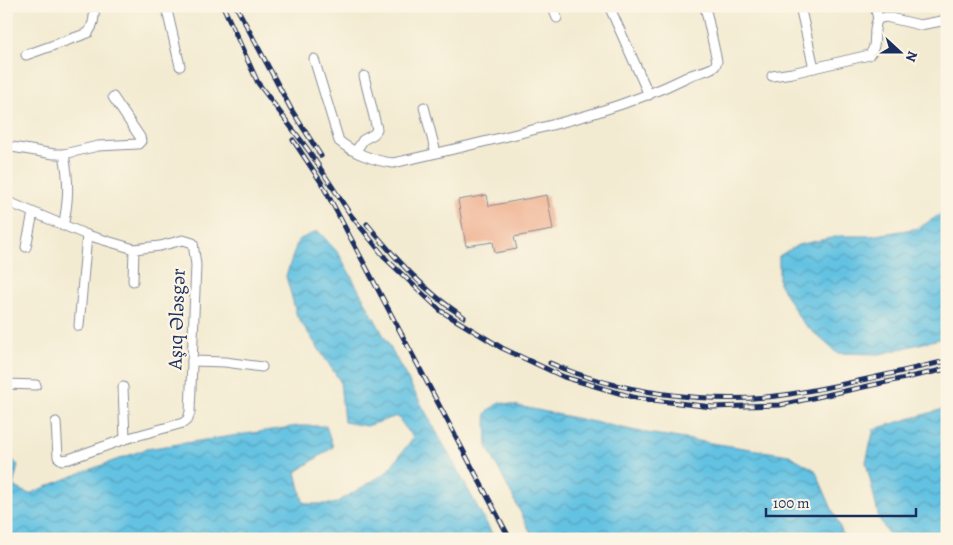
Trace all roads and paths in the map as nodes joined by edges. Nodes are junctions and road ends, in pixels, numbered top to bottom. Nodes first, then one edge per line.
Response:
1 (94, 6) edge
2 (166, 6) edge
3 (552, 6) edge
4 (609, 6) edge
5 (705, 6) edge
6 (800, 6) edge
7 (875, 6) edge
8 (556, 18) dead end
9 (878, 19) junction
10 (947, 20) edge
11 (26, 55) dead end
12 (314, 59) dead end
13 (180, 66) dead end
14 (814, 68) junction
15 (364, 76) dead end
16 (772, 76) dead end
17 (650, 95) junction
18 (113, 97) dead end
19 (424, 107) dead end
20 (6, 146) edge
21 (356, 151) junction
22 (436, 153) junction
23 (64, 154) junction
24 (6, 201) edge
25 (33, 213) junction
26 (63, 226) junction
27 (87, 235) junction
28 (26, 247) dead end
29 (134, 249) junction
30 (133, 281) dead end
31 (79, 326) dead end
32 (192, 361) junction
33 (262, 367) dead end
34 (6, 384) edge
35 (36, 385) dead end
36 (123, 387) dead end
37 (56, 422) dead end
38 (125, 440) junction

1 - 11 street
2 - 13 street
3 - 8 street
4 - 17 street
5 - 17 street
6 - 14 street
7 - 9 street
9 - 10 street
9 - 14 street
12 - 21 street
14 - 16 street
15 - 21 street
17 - 22 street
18 - 23 street
19 - 22 street
20 - 23 street
21 - 22 street
23 - 26 street
24 - 25 street, Aşıq Ələsgər
25 - 26 street, Aşıq Ələsgər
25 - 28 street
26 - 27 street, Aşıq Ələsgər
27 - 29 street, Aşıq Ələsgər
27 - 31 street
29 - 30 street
29 - 32 street, Aşıq Ələsgər
32 - 33 street
32 - 38 street, Aşıq Ələsgər
34 - 35 street
36 - 38 street
37 - 38 street, Aşıq Ələsgər

